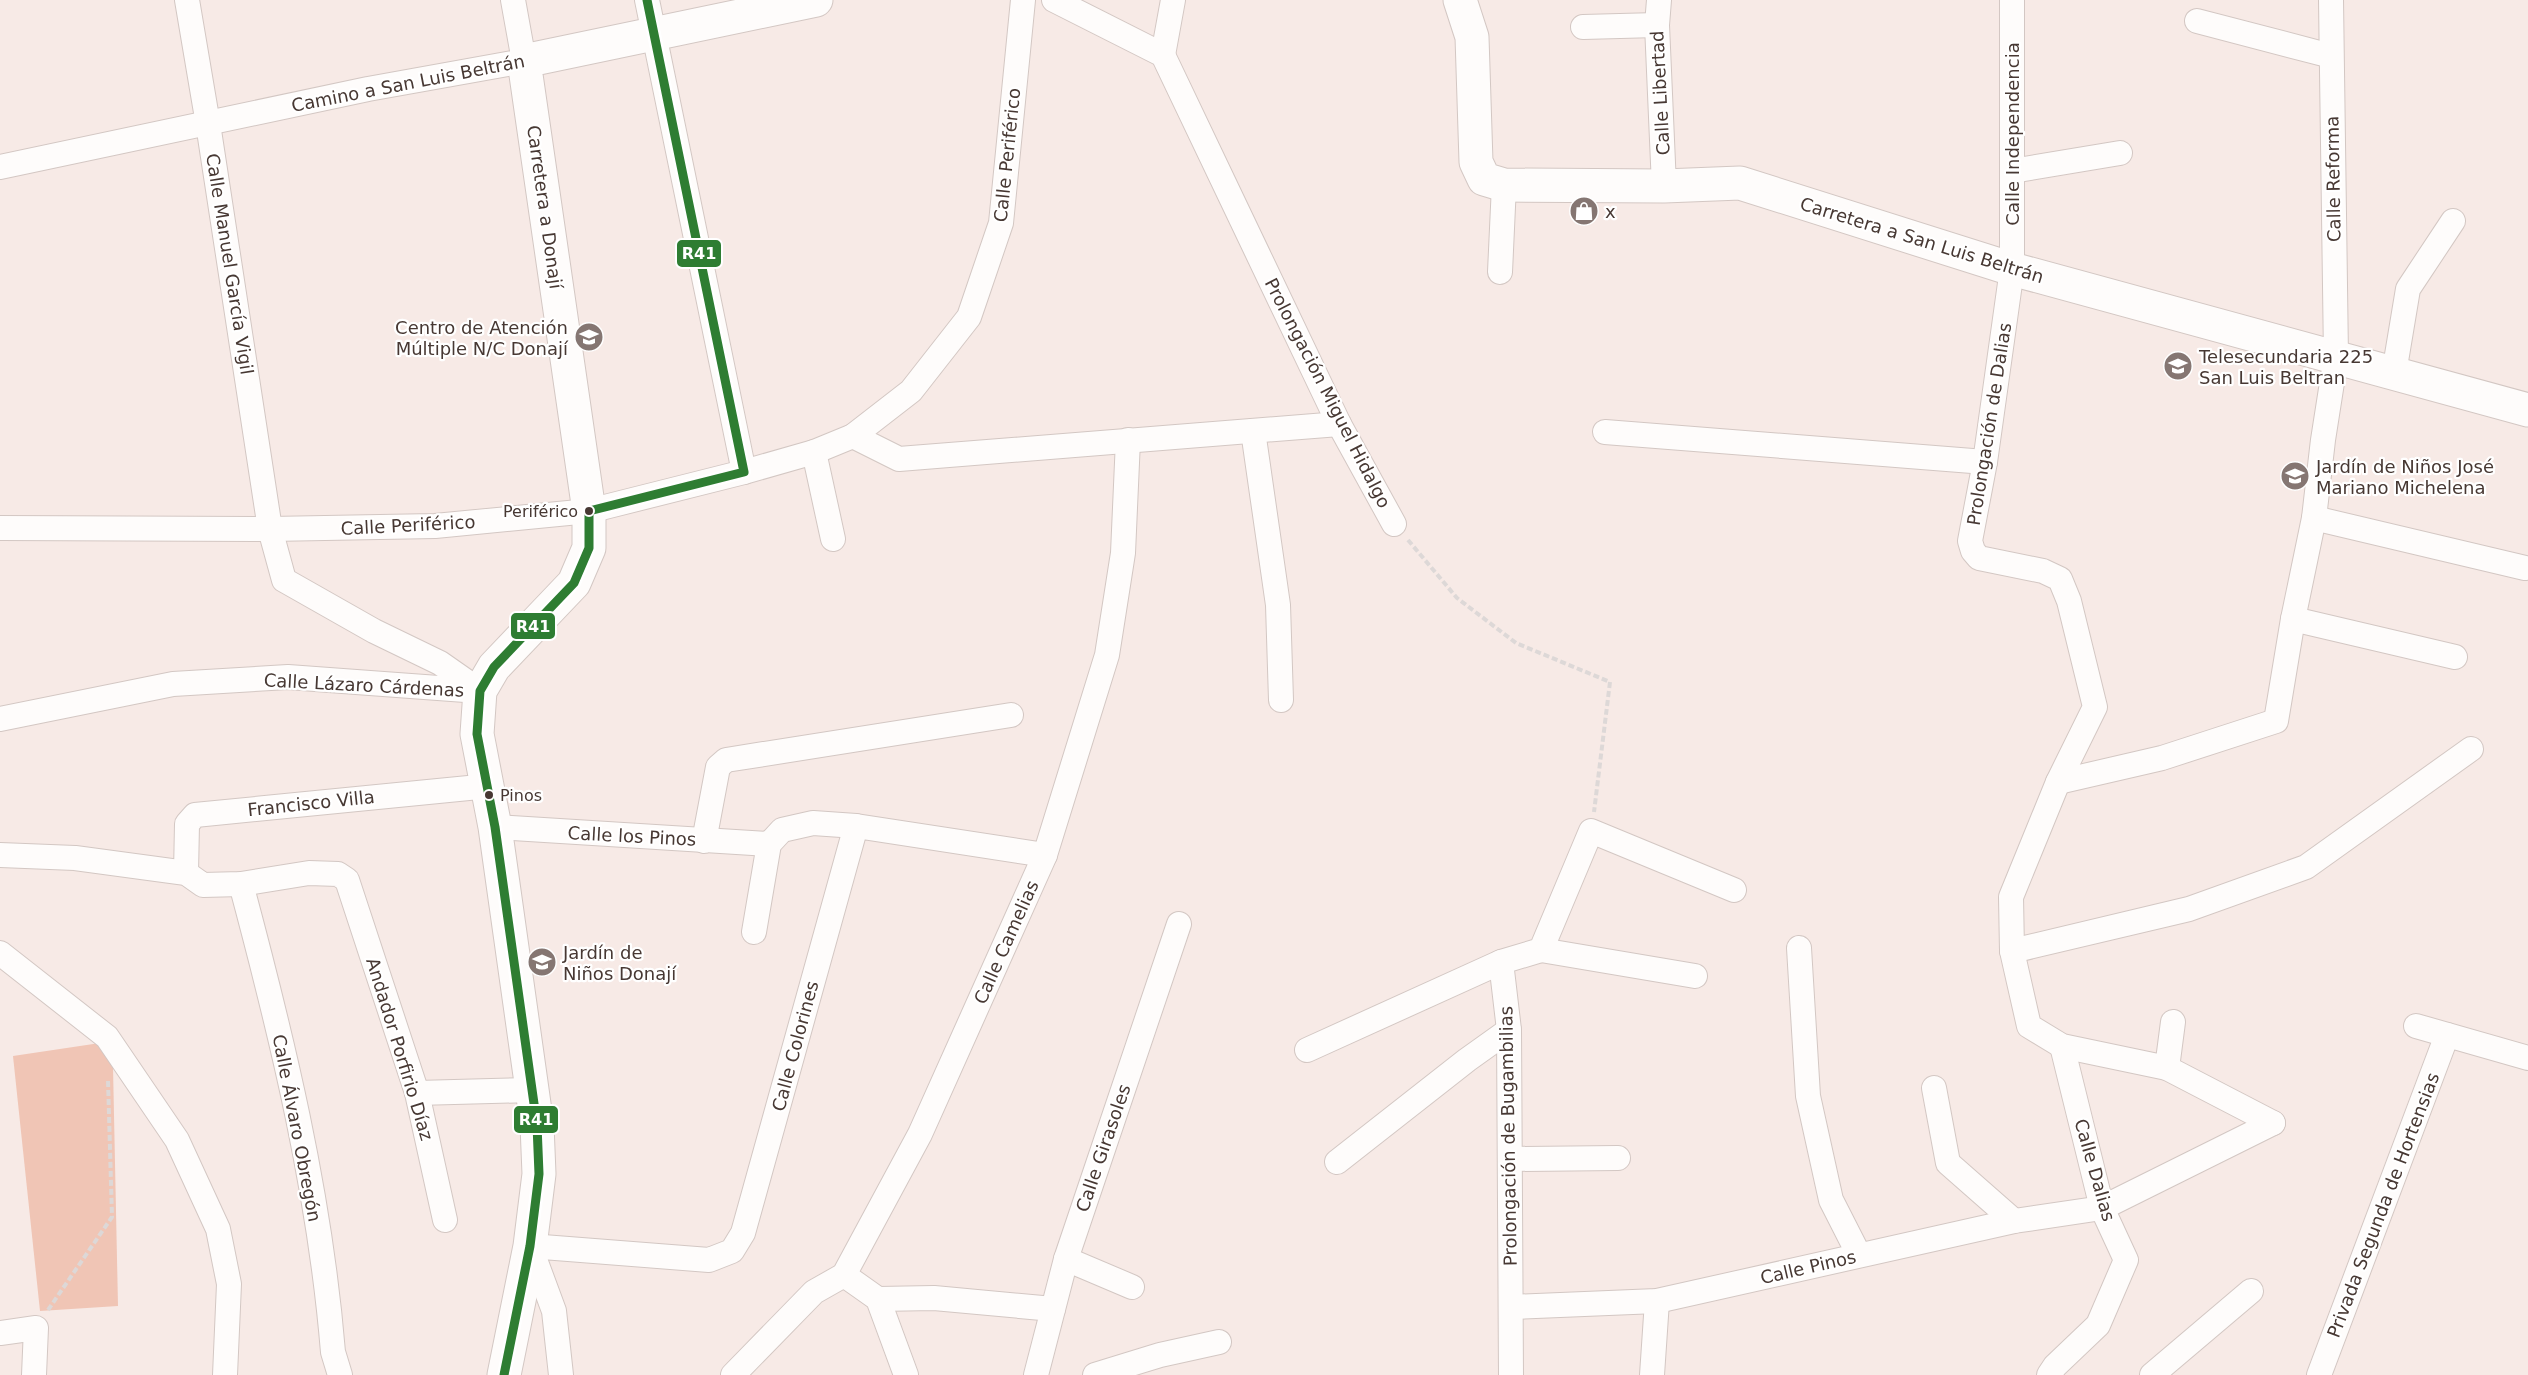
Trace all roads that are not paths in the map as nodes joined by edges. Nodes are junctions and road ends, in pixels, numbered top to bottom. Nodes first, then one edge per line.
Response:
1 (187, 0) edge
2 (513, 0) edge
3 (647, 0) edge
4 (816, 0) edge
5 (1023, 0) edge
6 (1054, 0) edge
7 (1173, 0) edge
8 (1460, 0) edge
9 (1659, 0) edge
10 (2012, 0) edge
11 (2331, 0) edge
12 (2197, 21) dead end
13 (1657, 25) junction
14 (1583, 27) dead end
15 (654, 35) junction
16 (1163, 55) junction
17 (2331, 56) junction
18 (524, 61) junction
19 (208, 124) junction
20 (2120, 153) dead end
21 (0, 167) edge
22 (2012, 171) junction
23 (1504, 185) junction
24 (1664, 186) junction
25 (2453, 222) dead end
26 (2012, 269) junction
27 (1500, 272) dead end
28 (2336, 357) junction
29 (2394, 373) junction
30 (2528, 410) edge
31 (1339, 424) junction
32 (1253, 430) junction
33 (1605, 432) dead end
34 (853, 436) junction
35 (1128, 440) junction
36 (814, 452) junction
37 (1985, 462) junction
38 (744, 472) junction
39 (589, 511) junction
40 (2313, 518) junction
41 (1394, 524) road end
42 (0, 528) edge
43 (270, 529) junction
44 (833, 539) dead end
45 (2525, 568) dead end
46 (2293, 619) junction
47 (2455, 657) dead end
48 (480, 691) junction
49 (1281, 700) dead end
50 (1011, 715) dead end
51 (0, 720) edge
52 (2471, 749) dead end
53 (2058, 782) junction
54 (489, 786) junction
55 (856, 826) junction
56 (495, 827) junction
57 (704, 841) junction
58 (769, 844) junction
59 (0, 855) edge
60 (1045, 855) junction
61 (186, 873) junction
62 (241, 884) junction
63 (1734, 891) dead end
64 (1179, 924) dead end
65 (754, 932) dead end
66 (1799, 948) dead end
67 (1541, 950) junction
68 (2012, 951) junction
69 (0, 953) edge
70 (1501, 962) junction
71 (1695, 976) dead end
72 (2173, 1022) dead end
73 (2416, 1026) dead end
74 (1509, 1030) junction
75 (2447, 1035) junction
76 (2062, 1046) junction
77 (1307, 1050) dead end
78 (2528, 1058) edge
79 (2167, 1068) junction
80 (1934, 1088) dead end
81 (532, 1090) junction
82 (417, 1093) junction
83 (1511, 1158) junction
84 (1617, 1158) dead end
85 (1337, 1162) dead end
86 (2102, 1208) junction
87 (445, 1220) dead end
88 (2014, 1221) junction
89 (530, 1246) junction
90 (1859, 1256) junction
91 (1066, 1259) junction
92 (844, 1275) junction
93 (1132, 1287) dead end
94 (2251, 1291) dead end
95 (878, 1299) junction
96 (1657, 1301) junction
97 (1511, 1306) junction
98 (1053, 1309) junction
99 (0, 1333) edge
100 (1219, 1342) dead end
101 (333, 1352) junction
102 (1162, 1365) edge
103 (2060, 1372) edge
104 (34, 1375) edge
105 (225, 1375) edge
106 (327, 1375) edge
107 (340, 1375) edge
108 (504, 1375) edge
109 (561, 1375) edge
110 (733, 1375) edge
111 (906, 1375) edge
112 (1036, 1375) edge
113 (1095, 1375) edge
114 (1511, 1375) edge
115 (1652, 1375) edge
116 (2152, 1375) edge
117 (2319, 1375) edge

1 - 19 street, Calle Manuel García Vigil
2 - 18 street, Carretera a Donají
3 - 15 street
4 - 15 main road, Camino a San Luis Beltrán
5 - 34 street, Calle Periférico
6 - 16 street
7 - 16 street
8 - 23 main road
9 - 13 street, Calle Libertad
10 - 22 street, Calle Independencia
11 - 17 street, Calle Reforma
12 - 17 street
13 - 14 street
13 - 24 street, Calle Libertad
15 - 18 main road, Camino a San Luis Beltrán
15 - 38 street
16 - 31 street, Prolongación Miguel Hidalgo
17 - 28 street, Calle Reforma
18 - 19 street, Camino a San Luis Beltrán
18 - 39 main road, Carretera a Donají
19 - 21 street, Camino a San Luis Beltrán
19 - 43 street, Calle Manuel García Vigil
20 - 22 street
22 - 26 street, Calle Independencia
23 - 24 main road, Carretera a San Luis Beltrán
23 - 27 street
24 - 26 main road, Carretera a San Luis Beltrán
25 - 29 street
26 - 28 main road, Carretera a San Luis Beltrán
26 - 37 street, Prolongación de Dalias
28 - 29 main road, Carretera a San Luis Beltrán
28 - 40 street, Calle Reforma
29 - 30 main road, Carretera a San Luis Beltrán
31 - 32 street
31 - 41 street, Prolongación Miguel Hidalgo
32 - 35 street
32 - 49 street
33 - 37 street
34 - 35 street
34 - 36 street, Calle Periférico
35 - 60 street, Calle Camelias
36 - 38 street, Calle Periférico
36 - 44 street
37 - 53 street, Prolongación de Dalias
38 - 39 street, Calle Periférico
39 - 43 street, Calle Periférico
39 - 48 main road, Carretera a Donají
40 - 45 street
40 - 46 street, Calle Reforma
42 - 43 street, Calle Periférico
43 - 48 street, Calle Manuel García Vigil
46 - 47 street
46 - 53 street, Calle Reforma
48 - 51 street, Calle Lázaro Cárdenas
48 - 54 main road, Carretera a Donají
50 - 57 street
52 - 68 street
53 - 68 street, Prolongación de Dalias
54 - 56 main road, Carretera a Donají
54 - 61 street, Francisco Villa
55 - 58 street
55 - 60 street
55 - 89 street, Calle Colorines
56 - 57 street, Calle los Pinos
56 - 81 main road, Carretera a Donají
57 - 58 street, Calle los Pinos
58 - 65 street
59 - 61 street
60 - 92 street, Calle Camelias
61 - 62 street
62 - 82 street, Andador Porfirio Díaz
62 - 101 street, Calle Álvaro Obregón
63 - 67 street
64 - 91 street, Calle Girasoles
66 - 90 street
67 - 70 street
67 - 71 street
68 - 76 street, Prolongación de Dalias
69 - 105 street
70 - 74 street, Prolongación de Bugambilias
70 - 77 street
72 - 79 street
73 - 75 street
74 - 83 street, Prolongación de Bugambilias
74 - 85 street
75 - 78 street
75 - 117 street, Privada Segunda de Hortensias
76 - 79 street, Prolongación de Dalias
76 - 86 street, Calle Dalias
79 - 86 street, Calle Pinos
80 - 88 street
81 - 82 street
81 - 89 main road, Carretera a Donají
82 - 87 street, Andador Porfirio Díaz
83 - 84 street
83 - 97 street, Prolongación de Bugambilias
86 - 88 street, Calle Pinos
86 - 103 street, Calle Dalias
88 - 90 street, Calle Pinos
89 - 108 main road, Carretera a Donají
89 - 109 street
90 - 96 street, Calle Pinos
91 - 93 street
91 - 98 street, Calle Girasoles
92 - 95 street
92 - 110 street
94 - 116 street
95 - 98 street
95 - 111 street
96 - 97 street, Calle Pinos
96 - 115 street
97 - 114 street, Prolongación de Bugambilias
98 - 112 street, Calle Girasoles
99 - 104 street
100 - 102 street
101 - 106 street
101 - 107 street, Calle Álvaro Obregón
102 - 113 street

